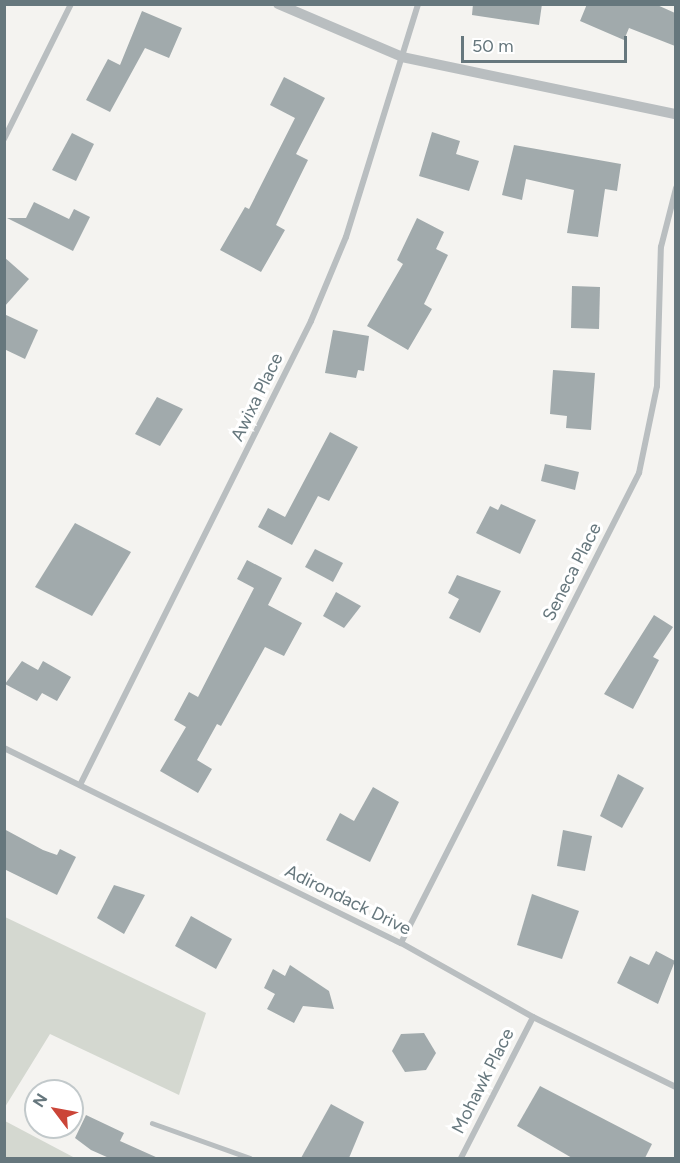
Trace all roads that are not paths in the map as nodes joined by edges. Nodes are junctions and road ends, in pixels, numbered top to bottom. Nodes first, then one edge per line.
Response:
1 (71, 4) edge
2 (278, 4) edge
3 (418, 4) edge
4 (402, 57) junction
5 (675, 114) edge
6 (4, 140) edge
7 (675, 188) edge
8 (4, 748) edge
9 (80, 785) junction
10 (401, 943) junction
11 (533, 1017) junction
12 (675, 1087) edge
13 (152, 1123) dead end
14 (250, 1158) edge
15 (461, 1158) edge

1 - 6 street
2 - 4 street
3 - 4 street, Awixa Place
4 - 5 street
4 - 9 street, Awixa Place
7 - 10 street, Seneca Place
8 - 9 street, Adirondack Drive
9 - 10 street, Adirondack Drive
10 - 11 street, Adirondack Drive
11 - 12 street, Adirondack Drive
11 - 15 street, Mohawk Place
13 - 14 lane

